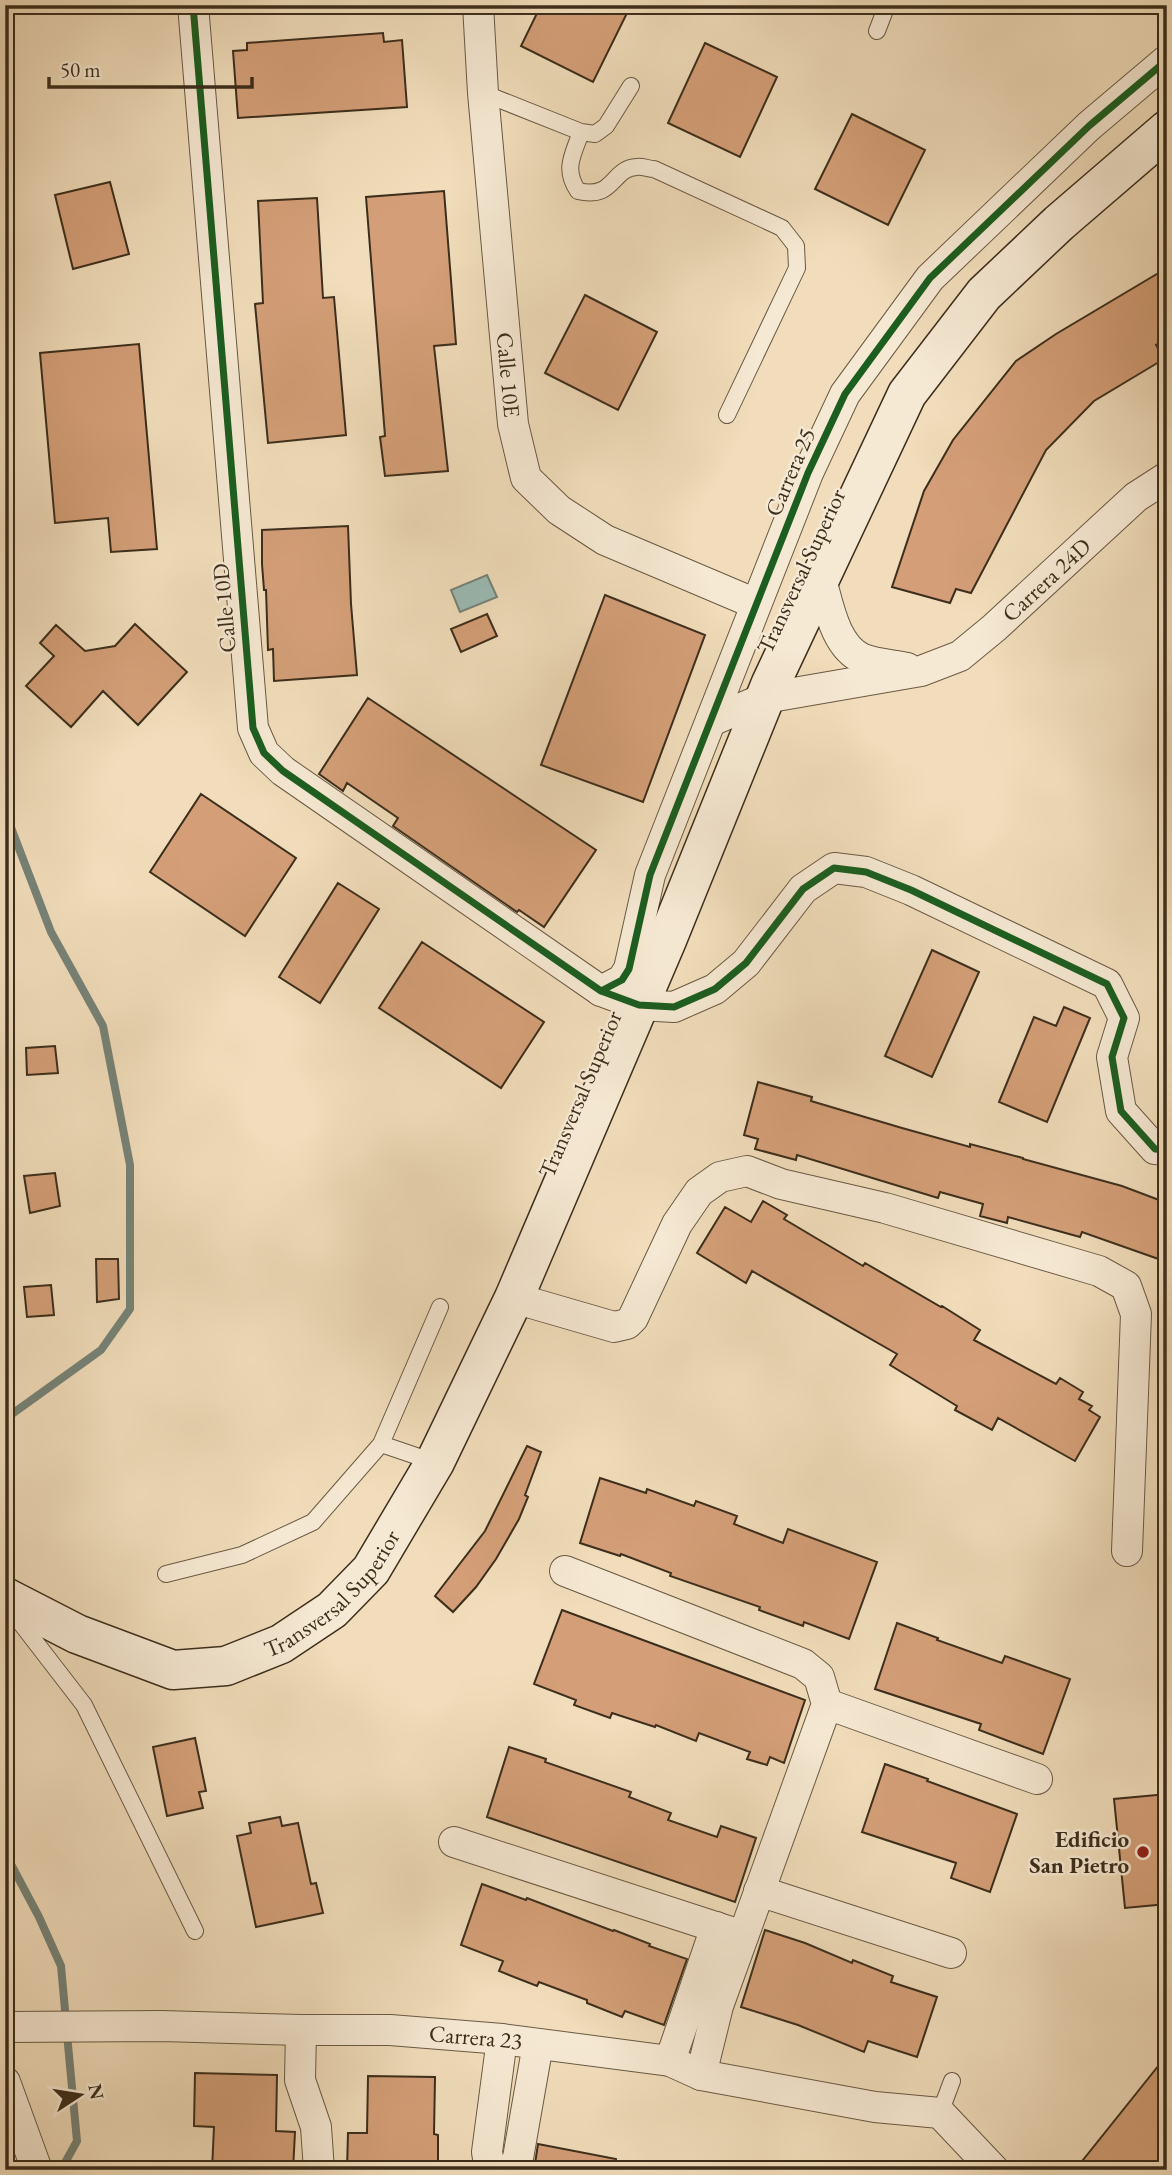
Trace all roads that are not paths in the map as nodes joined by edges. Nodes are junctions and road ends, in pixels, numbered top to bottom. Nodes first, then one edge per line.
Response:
1 (193, 5) edge
2 (478, 5) edge
3 (887, 5) edge
4 (877, 31) dead end
5 (1167, 60) edge
6 (631, 86) dead end
7 (483, 93) junction
8 (1167, 130) edge
9 (581, 132) junction
10 (727, 415) dead end
11 (1167, 477) edge
12 (820, 576) junction
13 (756, 604) junction
14 (921, 671) junction
15 (765, 698) junction
16 (710, 721) junction
17 (601, 991) junction
18 (639, 1005) junction
19 (1167, 1150) edge
20 (514, 1298) junction
21 (440, 1307) dead end
22 (381, 1444) junction
23 (435, 1462) junction
24 (1127, 1551) dead end
25 (565, 1571) dead end
26 (166, 1574) dead end
27 (5, 1600) edge
28 (827, 1704) junction
29 (1037, 1779) dead end
30 (454, 1842) dead end
31 (759, 1891) junction
32 (195, 1931) dead end
33 (730, 1931) junction
34 (951, 1953) dead end
35 (5, 2027) edge
36 (301, 2030) junction
37 (502, 2039) junction
38 (538, 2044) junction
39 (670, 2061) junction
40 (701, 2075) junction
41 (952, 2081) dead end
42 (5, 2082) edge
43 (940, 2113) junction
44 (37, 2170) edge
45 (319, 2170) edge
46 (490, 2170) edge
47 (512, 2170) edge
48 (994, 2170) edge

1 - 17 street, Calle 10D
2 - 7 street, Calle 10E
3 - 4 lane
5 - 13 street, Carrera 25
6 - 9 lane
7 - 9 lane
7 - 13 street, Calle 10E
8 - 12 main road, Transversal Superior
9 - 10 lane
11 - 14 street, Carrera 24D
12 - 14 street
12 - 15 main road, Transversal Superior
13 - 16 street, Carrera 25
14 - 15 street, Carrera 24D
15 - 16 street, Carrera 24D
15 - 18 main road, Transversal Superior
16 - 17 street, Carrera 25
17 - 18 street, Calle 10D
18 - 19 street
18 - 20 main road, Transversal Superior
20 - 23 main road, Transversal Superior
20 - 24 street
21 - 22 lane
22 - 23 lane
22 - 26 lane
23 - 27 main road, Transversal Superior
25 - 28 street
27 - 32 lane
28 - 29 street
28 - 31 street
30 - 33 street
31 - 33 street
31 - 34 street
33 - 39 street
33 - 40 street
35 - 36 street, Carrera 23
36 - 37 street, Carrera 23
36 - 45 street
37 - 38 street, Carrera 23
37 - 46 street
38 - 39 street, Carrera 23
38 - 47 street
39 - 40 street, Carrera 23
40 - 43 street, Carrera 23
41 - 43 lane
42 - 44 street
43 - 48 street

